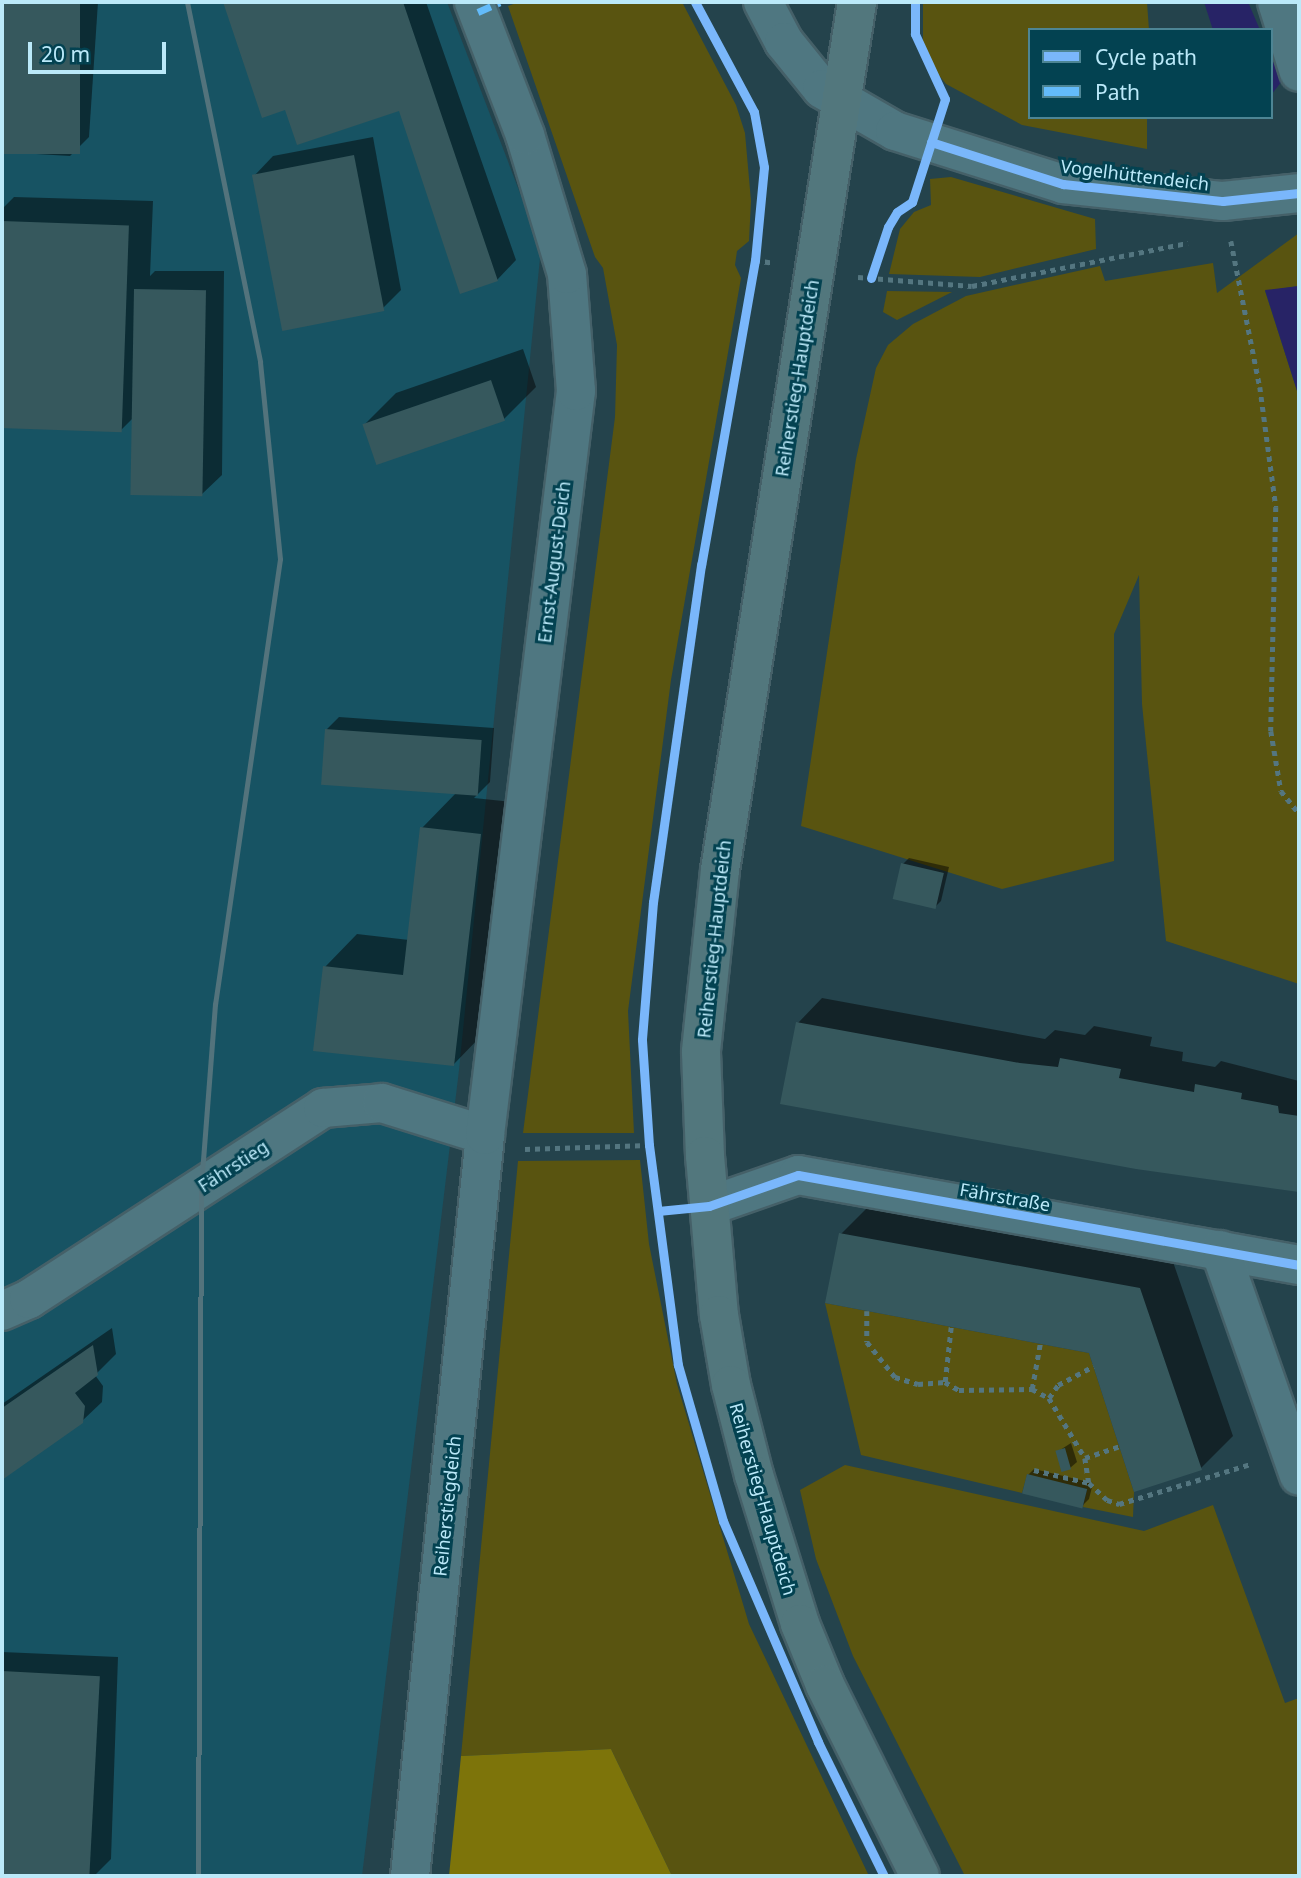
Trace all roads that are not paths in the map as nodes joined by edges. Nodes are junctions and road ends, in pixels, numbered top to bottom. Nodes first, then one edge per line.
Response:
1 (474, 2) edge
2 (763, 2) edge
3 (857, 2) edge
4 (1276, 2) edge
5 (1299, 72) edge
6 (844, 104) junction
7 (1299, 193) edge
8 (502, 1142) junction
9 (709, 1206) junction
10 (1220, 1250) junction
11 (1299, 1265) edge
12 (2, 1311) edge
13 (1299, 1476) edge
14 (410, 1876) edge
15 (920, 1876) edge

1 - 8 street, Ernst-August-Deich
2 - 6 street
3 - 6 main road, Reiherstieg-Hauptdeich
4 - 5 street
6 - 7 street, Vogelhüttendeich
6 - 9 main road, Reiherstieg-Hauptdeich
8 - 12 street, Fährstieg
8 - 14 street, Reiherstiegdeich
9 - 10 street, Fährstraße
9 - 15 main road, Reiherstieg-Hauptdeich
10 - 11 street, Fährstraße
10 - 13 street

